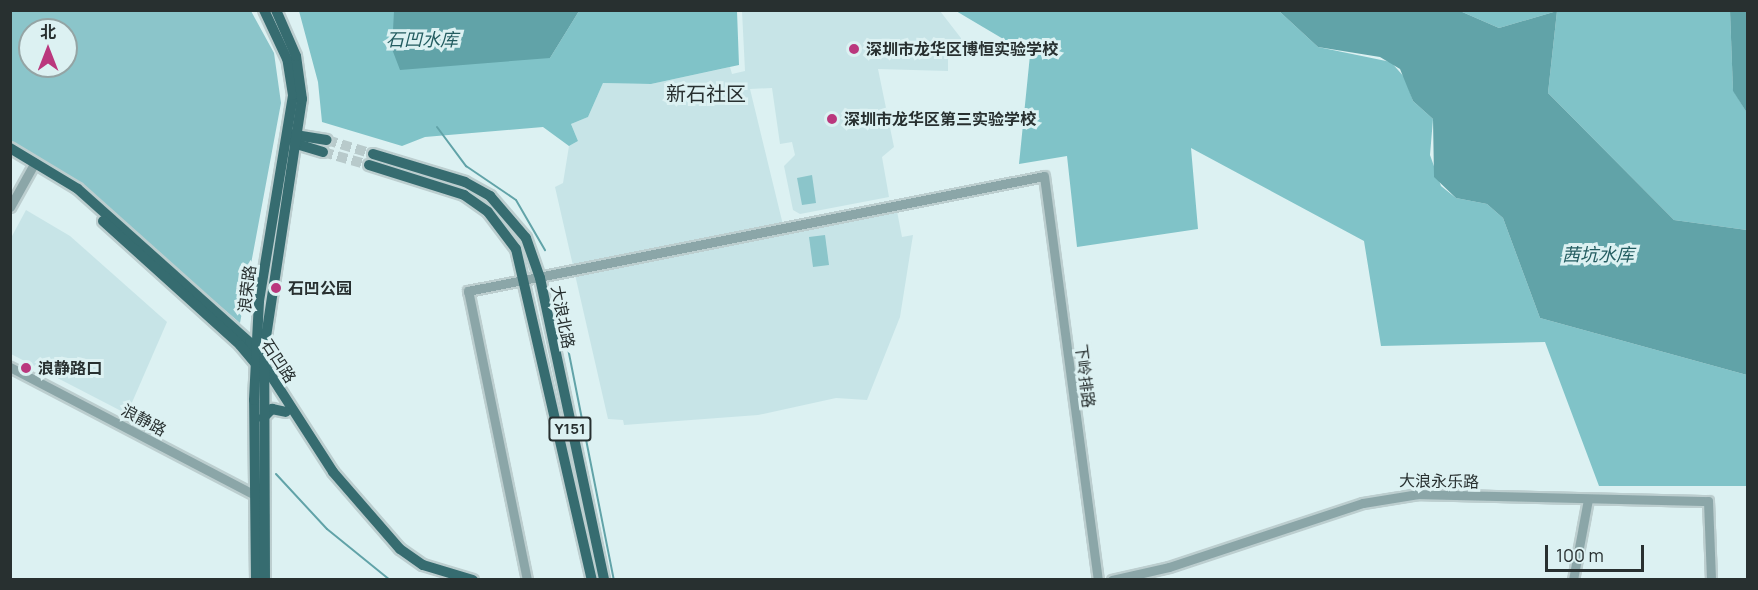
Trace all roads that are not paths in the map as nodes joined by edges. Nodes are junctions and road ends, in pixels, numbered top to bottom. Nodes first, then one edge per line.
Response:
1 (264, 10) edge
2 (276, 10) edge
3 (294, 133) junction
4 (327, 140) tunnel mouth
5 (297, 144) junction
6 (10, 148) edge
7 (323, 152) tunnel mouth
8 (10, 154) edge
9 (373, 154) tunnel mouth
10 (34, 164) junction
11 (369, 165) tunnel mouth
12 (10, 207) edge
13 (540, 278) junction
14 (526, 280) junction
15 (256, 349) junction
16 (260, 361) junction
17 (10, 367) edge
18 (262, 373) junction
19 (286, 412) junction
20 (263, 418) junction
21 (260, 497) junction
22 (1588, 500) junction
23 (256, 579) edge
24 (265, 579) edge
25 (449, 579) edge
26 (473, 579) edge
27 (527, 579) edge
28 (592, 579) edge
29 (604, 579) edge
30 (1098, 579) edge
31 (1112, 579) edge
32 (1573, 579) edge
33 (1711, 579) edge

1 - 3 main road, 浪荣路
2 - 3 main road, 浪荣路
3 - 4 main road
3 - 5 main road
3 - 15 main road, 浪荣路
5 - 7 main road
5 - 16 main road, 浪荣路
6 - 10 main road, 石凹路
8 - 10 main road, 石凹路
9 - 13 main road, 大浪北路
10 - 12 street
10 - 15 main road, 石凹路
10 - 16 main road, 石凹路
11 - 14 main road, 大浪北路
13 - 14 street
13 - 29 main road, 大浪北路 / Y151
13 - 30 street, 下岭排路
14 - 27 street
14 - 28 main road, 大浪北路 / Y151
15 - 16 main road, 浪荣路
16 - 18 main road, 石凹路
16 - 21 main road, 浪荣路
16 - 26 main road, 石凹路
17 - 21 street, 浪静路
18 - 19 main road, 石凹路
18 - 20 main road, 浪荣路
19 - 20 main road
19 - 25 main road, 石凹路
20 - 21 main road, 浪荣路
21 - 23 main road, 浪荣路
21 - 24 main road, 浪荣路
22 - 31 street, 大浪永乐路
22 - 32 street
22 - 33 street, 大浪永乐路

